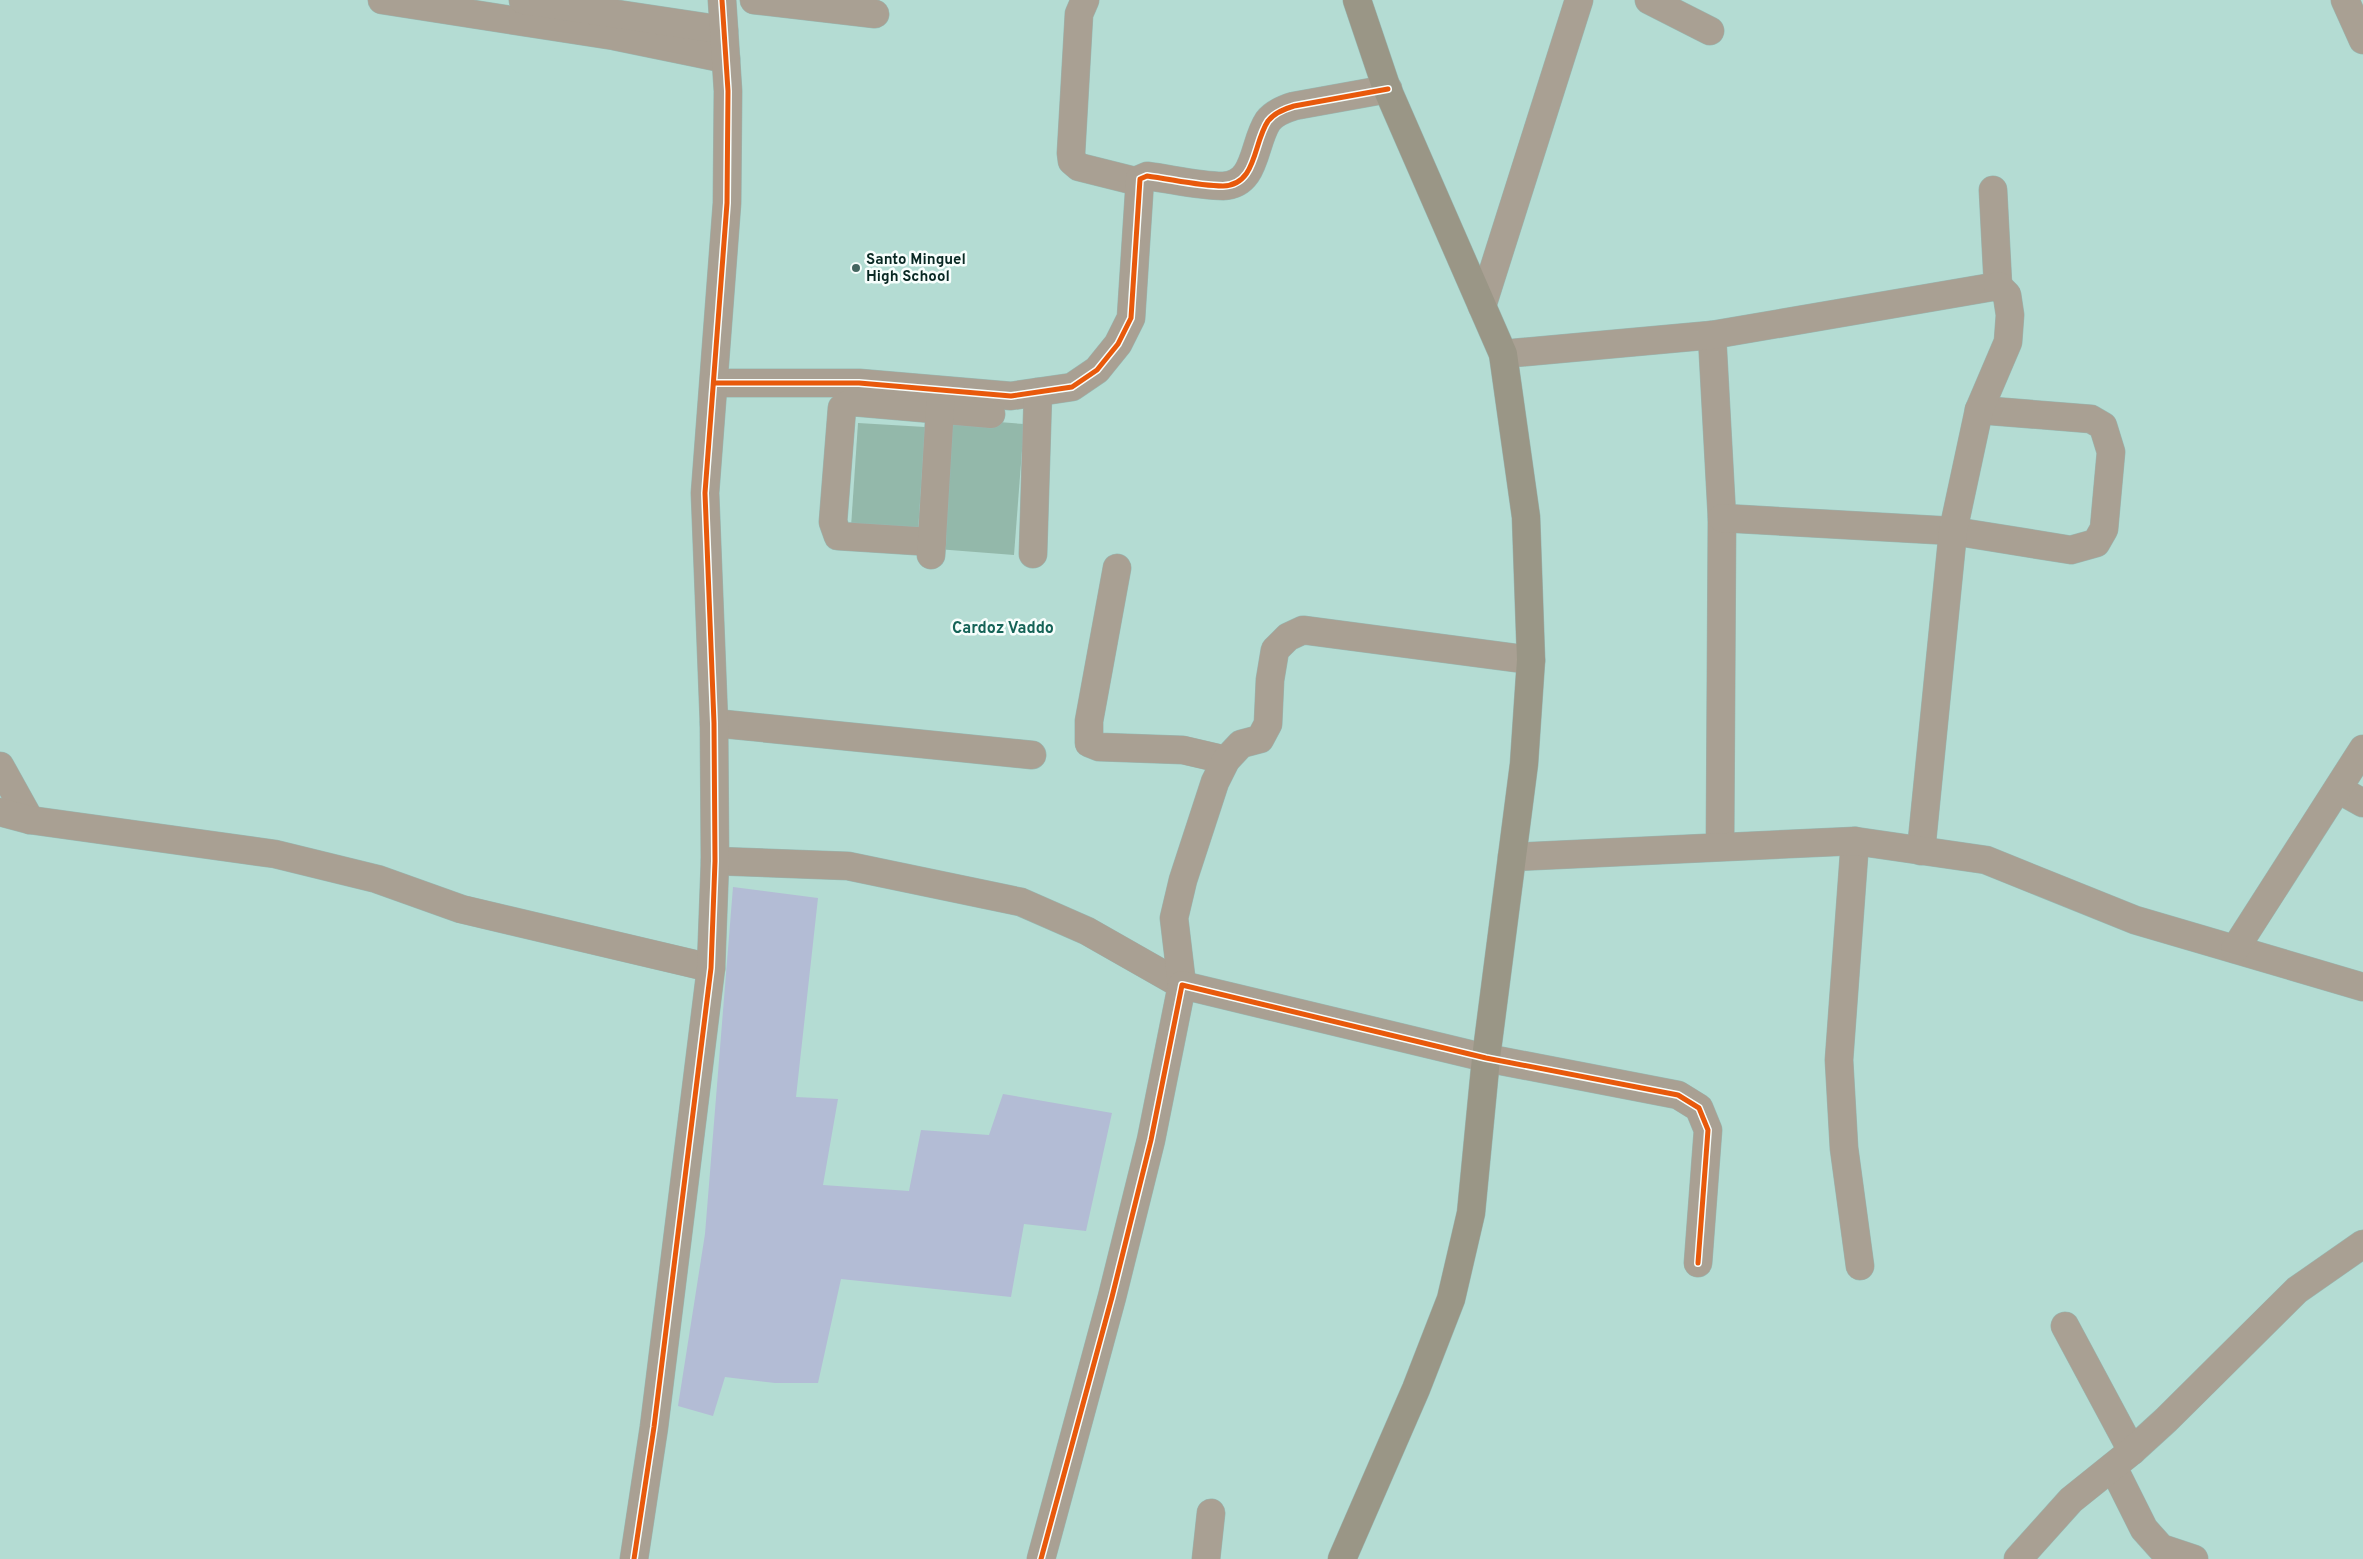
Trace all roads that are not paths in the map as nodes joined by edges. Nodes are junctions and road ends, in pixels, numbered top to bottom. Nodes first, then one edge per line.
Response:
1 (382, 0) edge
2 (523, 0) edge
3 (722, 0) edge
4 (754, 0) edge
5 (1085, 0) edge
6 (1357, 0) edge
7 (1579, 0) edge
8 (1650, 0) edge
9 (2345, 0) edge
10 (875, 14) dead end
11 (724, 30) junction
12 (1710, 30) dead end
13 (2363, 40) edge
14 (726, 59) junction
15 (1388, 89) junction
16 (1139, 182) junction
17 (1993, 190) dead end
18 (1998, 286) junction
19 (1482, 306) junction
20 (1712, 335) junction
21 (1503, 354) junction
22 (714, 383) junction
23 (1038, 392) junction
24 (940, 400) junction
25 (1979, 410) junction
26 (991, 414) dead end
27 (1722, 518) junction
28 (1953, 531) junction
29 (1033, 554) dead end
30 (1117, 568) dead end
31 (1531, 660) junction
32 (714, 723) junction
33 (2363, 749) edge
34 (1032, 755) dead end
35 (1226, 760) junction
36 (0, 766) edge
37 (2338, 789) junction
38 (2363, 803) edge
39 (0, 812) edge
40 (30, 820) junction
41 (1855, 841) junction
42 (1720, 846) junction
43 (1921, 851) junction
44 (1512, 857) junction
45 (716, 861) junction
46 (2235, 949) junction
47 (710, 968) junction
48 (1182, 985) junction
49 (2363, 987) edge
50 (1486, 1058) junction
51 (2363, 1244) edge
52 (1698, 1263) dead end
53 (1860, 1266) dead end
54 (2065, 1326) dead end
55 (2122, 1459) junction
56 (1211, 1513) dead end
57 (634, 1559) edge
58 (1040, 1559) edge
59 (1206, 1559) edge
60 (1342, 1559) edge
61 (2018, 1559) edge
62 (2194, 1559) edge

1 - 14 street
2 - 11 street
3 - 11 street
4 - 10 street
5 - 16 street
6 - 15 main road
7 - 19 street
8 - 12 street
9 - 13 street
11 - 14 street
14 - 22 street
15 - 16 street
15 - 19 main road
16 - 23 street
17 - 18 street
18 - 20 street
18 - 25 street
19 - 21 main road
20 - 21 street
20 - 27 street
21 - 31 main road
22 - 24 street
22 - 32 street
23 - 24 street
23 - 29 street
24 - 24 street
24 - 26 street
25 - 28 street
25 - 28 street
27 - 28 street
27 - 42 street
28 - 43 street
30 - 35 street
31 - 35 street
31 - 44 main road
32 - 34 street
32 - 45 street
33 - 37 street
35 - 48 street
36 - 40 street
37 - 38 street
37 - 46 street
39 - 40 street
40 - 47 street
41 - 42 street
41 - 43 street
41 - 53 street
42 - 44 street
43 - 46 street
44 - 50 main road
45 - 47 street
45 - 48 street
46 - 49 street
47 - 57 street
48 - 50 street
48 - 58 street
50 - 52 street
50 - 60 main road
51 - 55 street
54 - 55 street
55 - 61 street
55 - 62 street
56 - 59 street

